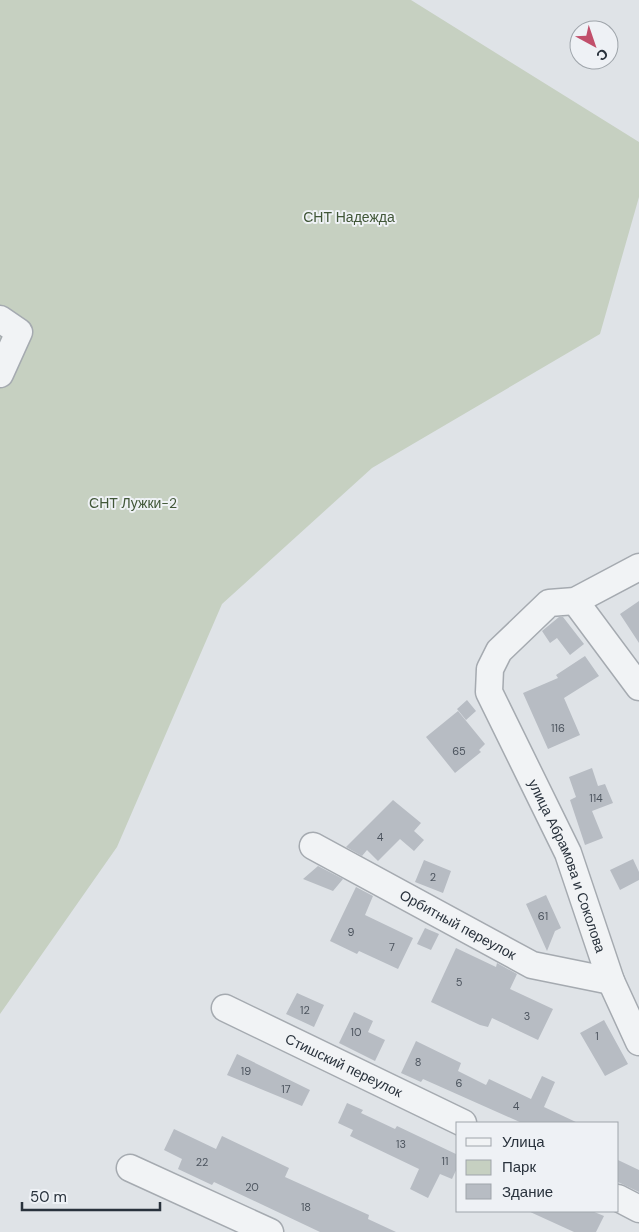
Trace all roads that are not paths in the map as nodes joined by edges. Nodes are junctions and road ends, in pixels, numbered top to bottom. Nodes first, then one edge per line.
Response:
1 (0, 319) edge
2 (0, 374) edge
3 (639, 567) edge
4 (575, 601) junction
5 (639, 687) edge
6 (313, 846) dead end
7 (611, 981) junction
8 (225, 1008) dead end
9 (639, 1042) edge
10 (461, 1122) edge
11 (130, 1168) dead end
12 (619, 1199) edge
13 (639, 1209) edge
14 (270, 1232) edge

1 - 2 street
3 - 4 street
4 - 5 street
4 - 7 street, улица Абрамова и Соколова
6 - 7 street, Орбитный переулок
7 - 9 street, улица Абрамова и Соколова
8 - 10 street, Стишский переулок
11 - 14 street
12 - 13 street

